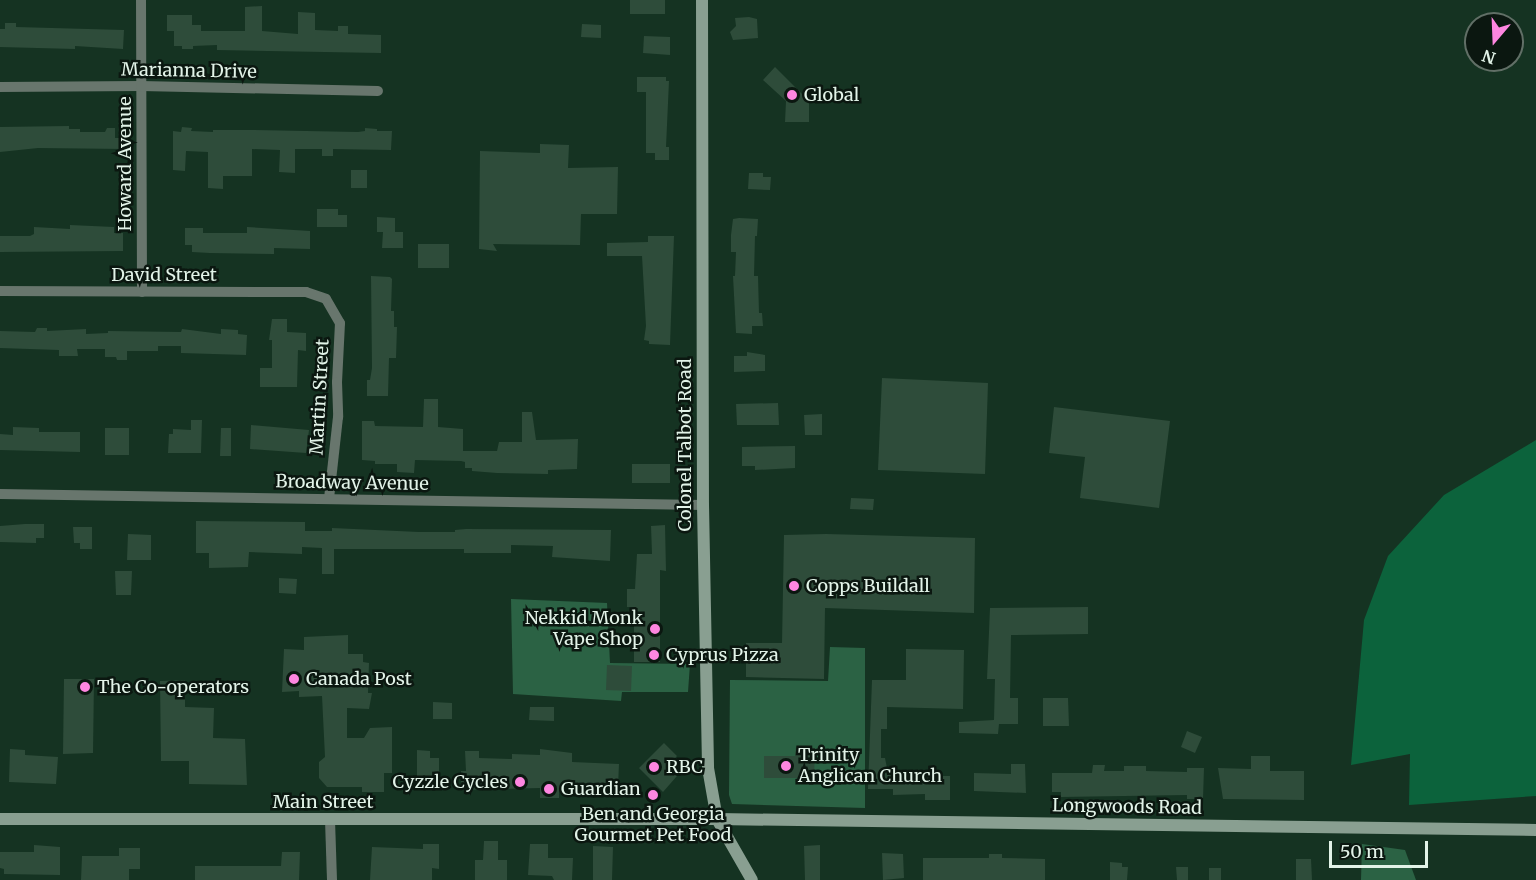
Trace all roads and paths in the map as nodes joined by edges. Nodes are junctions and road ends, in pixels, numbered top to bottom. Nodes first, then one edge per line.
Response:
1 (141, 0) edge
2 (702, 0) edge
3 (141, 86) junction
4 (0, 87) edge
5 (378, 91) dead end
6 (0, 291) edge
7 (142, 292) junction
8 (326, 299) joint
9 (0, 494) edge
10 (329, 500) junction
11 (703, 505) junction
12 (0, 819) edge
13 (717, 819) junction
14 (330, 820) junction
15 (1536, 830) edge
16 (332, 880) edge
17 (752, 880) edge

1 - 3 street, Howard Avenue
2 - 11 main road, Colonel Talbot Road
3 - 4 street, Marianna Drive
3 - 5 street, Marianna Drive
3 - 7 street, Howard Avenue
6 - 7 street, David Street
7 - 8 street, David Street
8 - 10 street, Martin Street
9 - 10 street, Broadway Avenue
10 - 11 street, Broadway Avenue
11 - 13 main road, Colonel Talbot Road
12 - 14 main road, Main Street
13 - 14 main road, Main Street
13 - 15 main road, Longwoods Road
13 - 17 main road, Colonel Talbot Road
14 - 16 street

